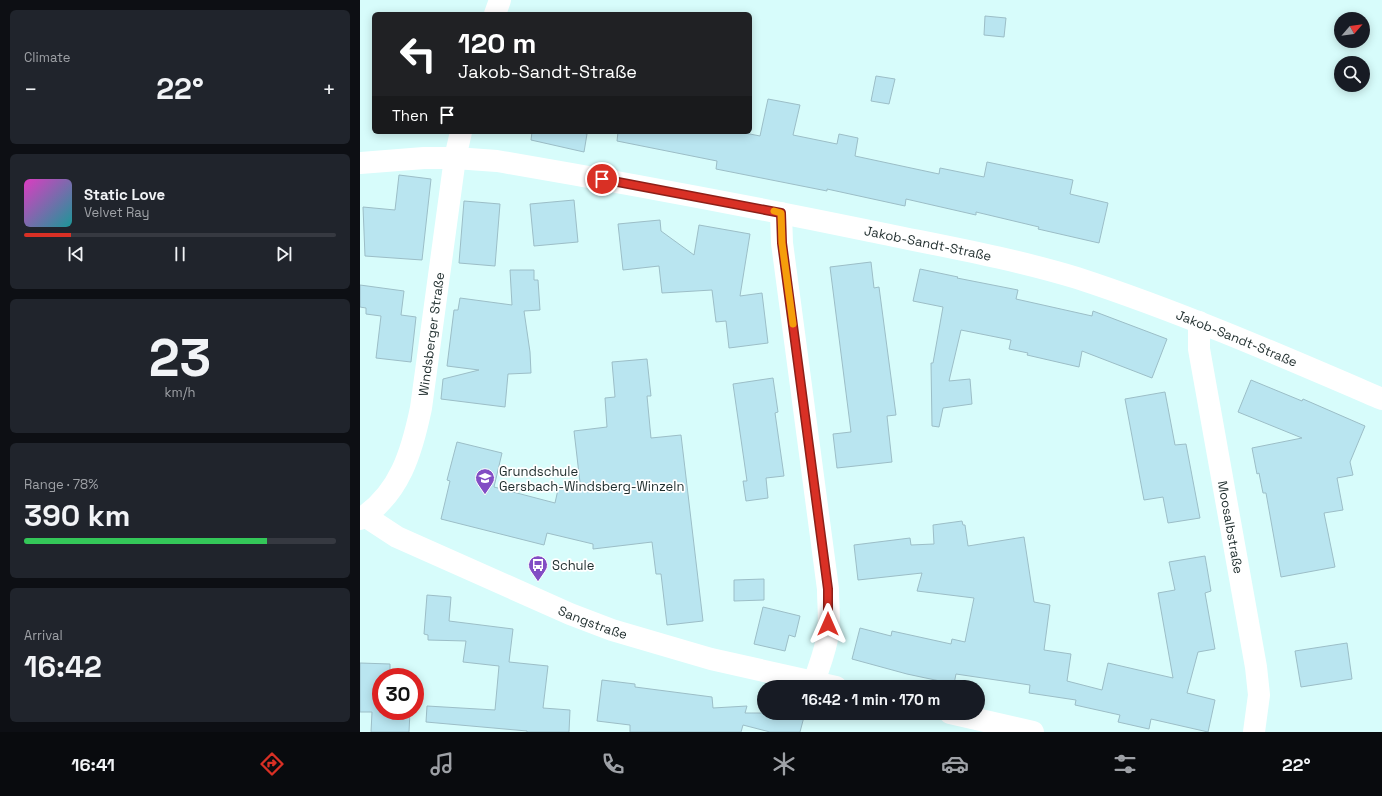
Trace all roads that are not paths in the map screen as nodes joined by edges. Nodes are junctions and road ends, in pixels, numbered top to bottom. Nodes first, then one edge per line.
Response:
1 (500, 0) edge
2 (496, 12) edge
3 (461, 134) edge
4 (455, 158) junction
5 (360, 163) edge
6 (781, 213) junction
7 (1199, 322) junction
8 (1382, 399) edge
9 (362, 517) edge
10 (805, 680) edge
11 (815, 680) edge
12 (981, 720) edge
13 (1033, 732) edge
14 (1254, 732) edge

1 - 2 street
3 - 4 street, Windsberger Straße
4 - 5 street, Jakob-Sandt-Straße
4 - 6 street, Jakob-Sandt-Straße
4 - 9 street, Windsberger Straße
6 - 7 street, Jakob-Sandt-Straße
6 - 11 street
7 - 8 street, Jakob-Sandt-Straße
7 - 14 street, Moosalbstraße
9 - 10 street, Sangstraße
12 - 13 street

